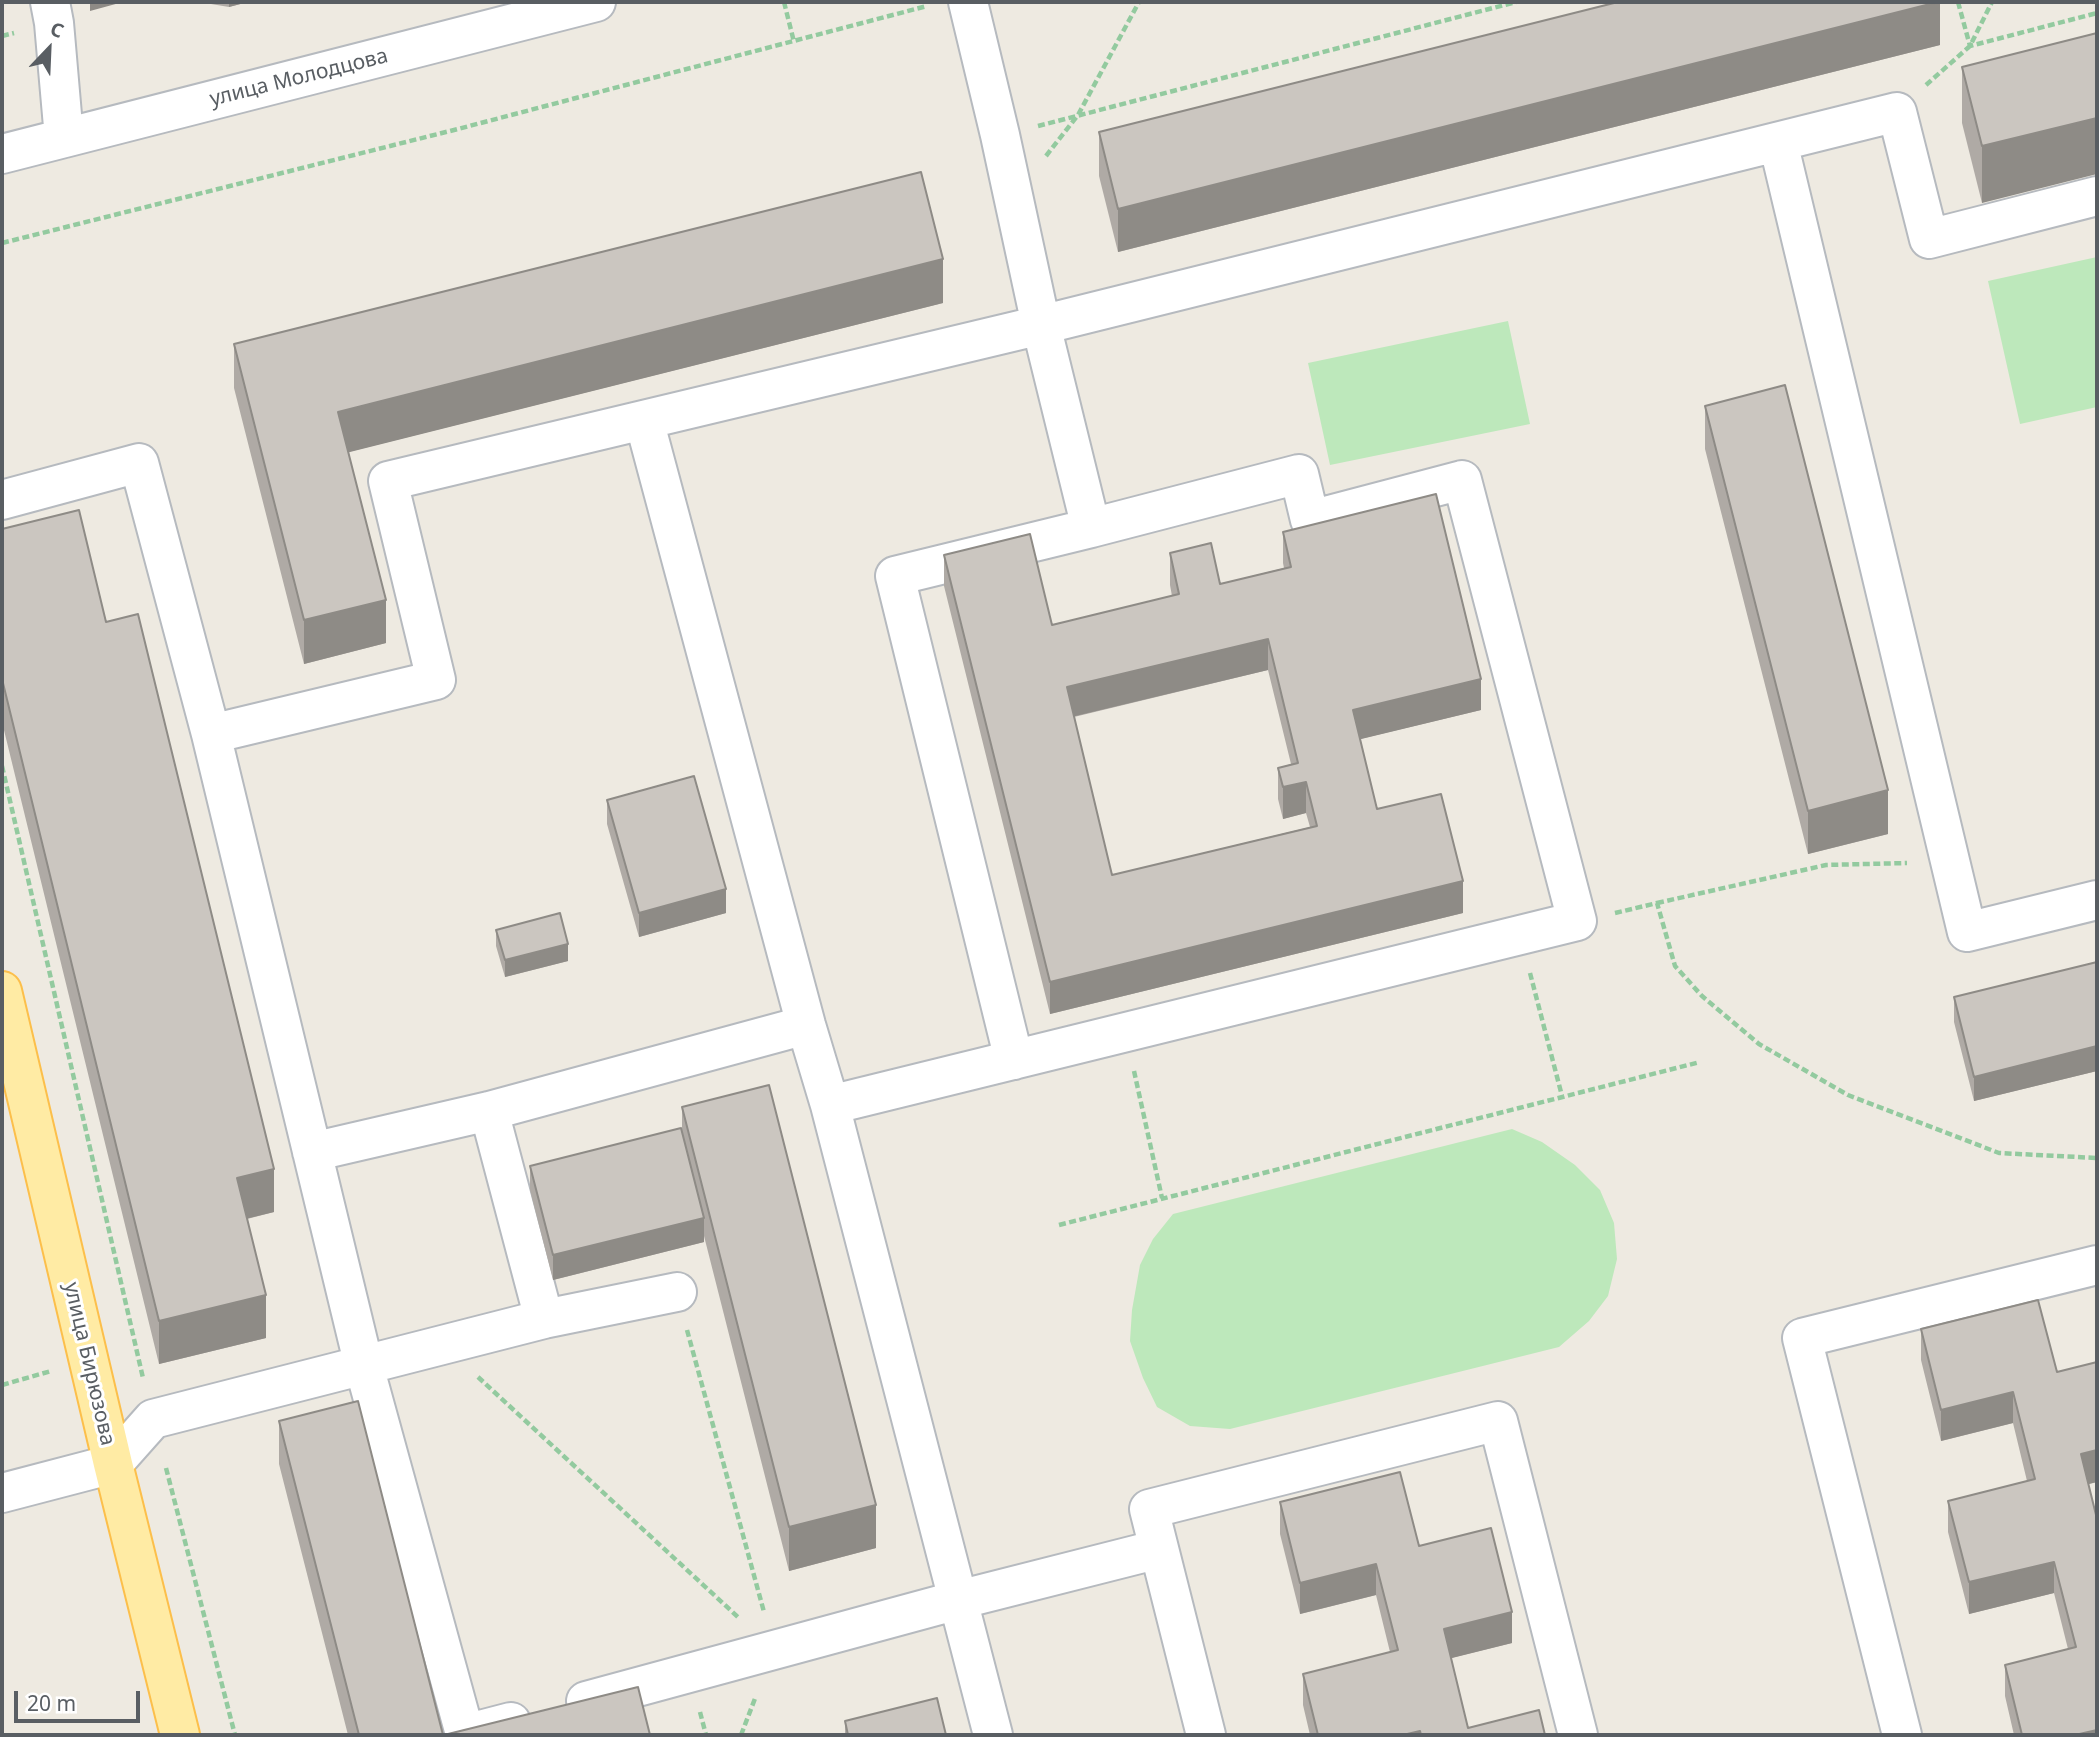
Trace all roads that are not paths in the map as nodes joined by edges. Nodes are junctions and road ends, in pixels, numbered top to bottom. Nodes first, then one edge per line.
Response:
1 (50, 2) edge
2 (596, 2) edge
3 (950, 3) edge
4 (64, 138) junction
5 (1778, 142) junction
6 (2, 154) edge
7 (2097, 196) edge
8 (1041, 325) junction
9 (644, 420) junction
10 (2, 499) edge
11 (1091, 528) junction
12 (211, 734) junction
13 (2097, 900) edge
14 (2, 991) edge
15 (806, 1025) junction
16 (1014, 1060) junction
17 (830, 1105) junction
18 (489, 1111) junction
19 (312, 1152) junction
20 (2097, 1265) edge
21 (677, 1292) road end
22 (544, 1320) junction
23 (364, 1366) junction
24 (113, 1464) junction
25 (2, 1493) edge
26 (1159, 1549) junction
27 (958, 1600) junction
28 (180, 1735) edge
29 (993, 1735) edge
30 (1206, 1735) edge
31 (1578, 1735) edge
32 (1902, 1735) edge

1 - 4 street
2 - 4 street, улица Молодцова
3 - 8 street
4 - 6 street, улица Молодцова
5 - 7 street
5 - 8 street
5 - 13 street
8 - 9 street
8 - 11 street
9 - 12 street
9 - 15 street
10 - 12 street
11 - 16 street
11 - 16 street
12 - 19 street
14 - 24 main road, улица Бирюзова
15 - 17 street
15 - 18 street
16 - 17 street
17 - 27 street
18 - 19 street
18 - 22 street
19 - 23 street
20 - 32 street
21 - 22 street
22 - 23 street
23 - 24 street
23 - 27 street
24 - 25 street
24 - 28 main road, улица Бирюзова
26 - 27 street
26 - 30 street
26 - 31 street
27 - 29 street

